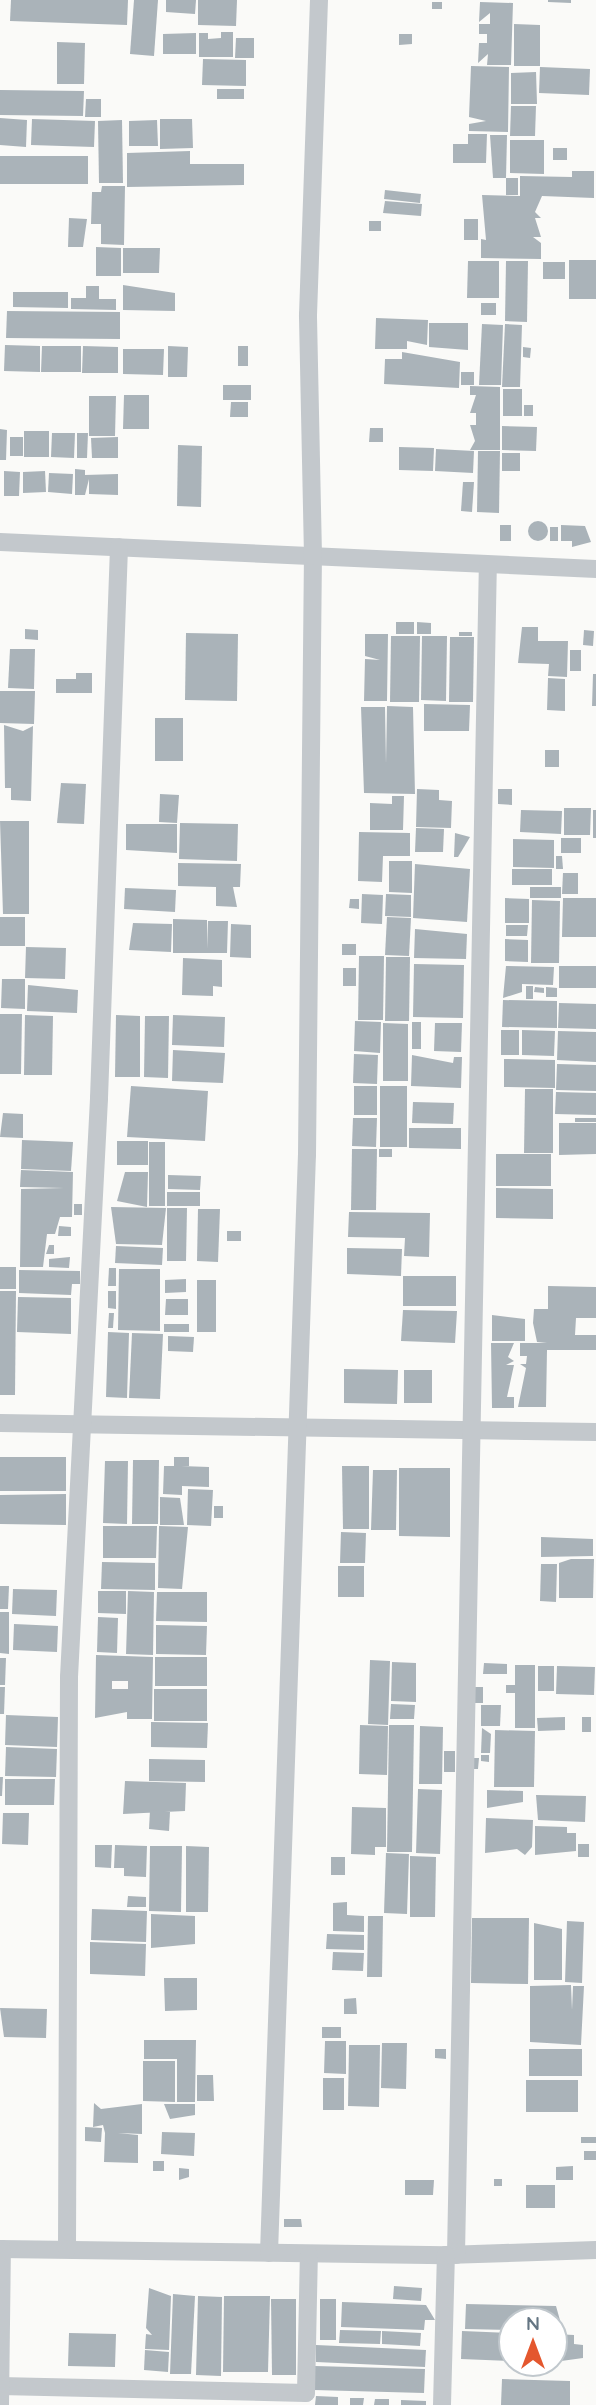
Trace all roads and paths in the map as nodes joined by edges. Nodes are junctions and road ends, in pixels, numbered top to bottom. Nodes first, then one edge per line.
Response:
1 (319, 0) edge
2 (0, 542) edge
3 (119, 547) junction
4 (313, 556) junction
5 (488, 565) junction
6 (596, 569) edge
7 (0, 1423) edge
8 (80, 1427) junction
9 (468, 1428) junction
10 (296, 1431) junction
11 (596, 1432) edge
12 (1, 2249) edge
13 (67, 2249) junction
14 (596, 2250) edge
15 (269, 2253) junction
16 (309, 2255) junction
17 (451, 2255) junction
18 (0, 2386) edge
19 (167, 2397) edge
20 (0, 2405) edge
21 (442, 2405) edge

1 - 4 street
2 - 3 street
3 - 4 street
3 - 8 street
4 - 5 street
4 - 10 street
5 - 6 street
5 - 9 street
7 - 8 street
8 - 10 street
8 - 13 street
9 - 10 street
9 - 11 street
9 - 17 street
10 - 15 street
12 - 13 street
12 - 18 street
13 - 15 street
14 - 17 street
15 - 16 street
16 - 17 street
16 - 19 street
17 - 21 street
18 - 19 street
18 - 20 street

